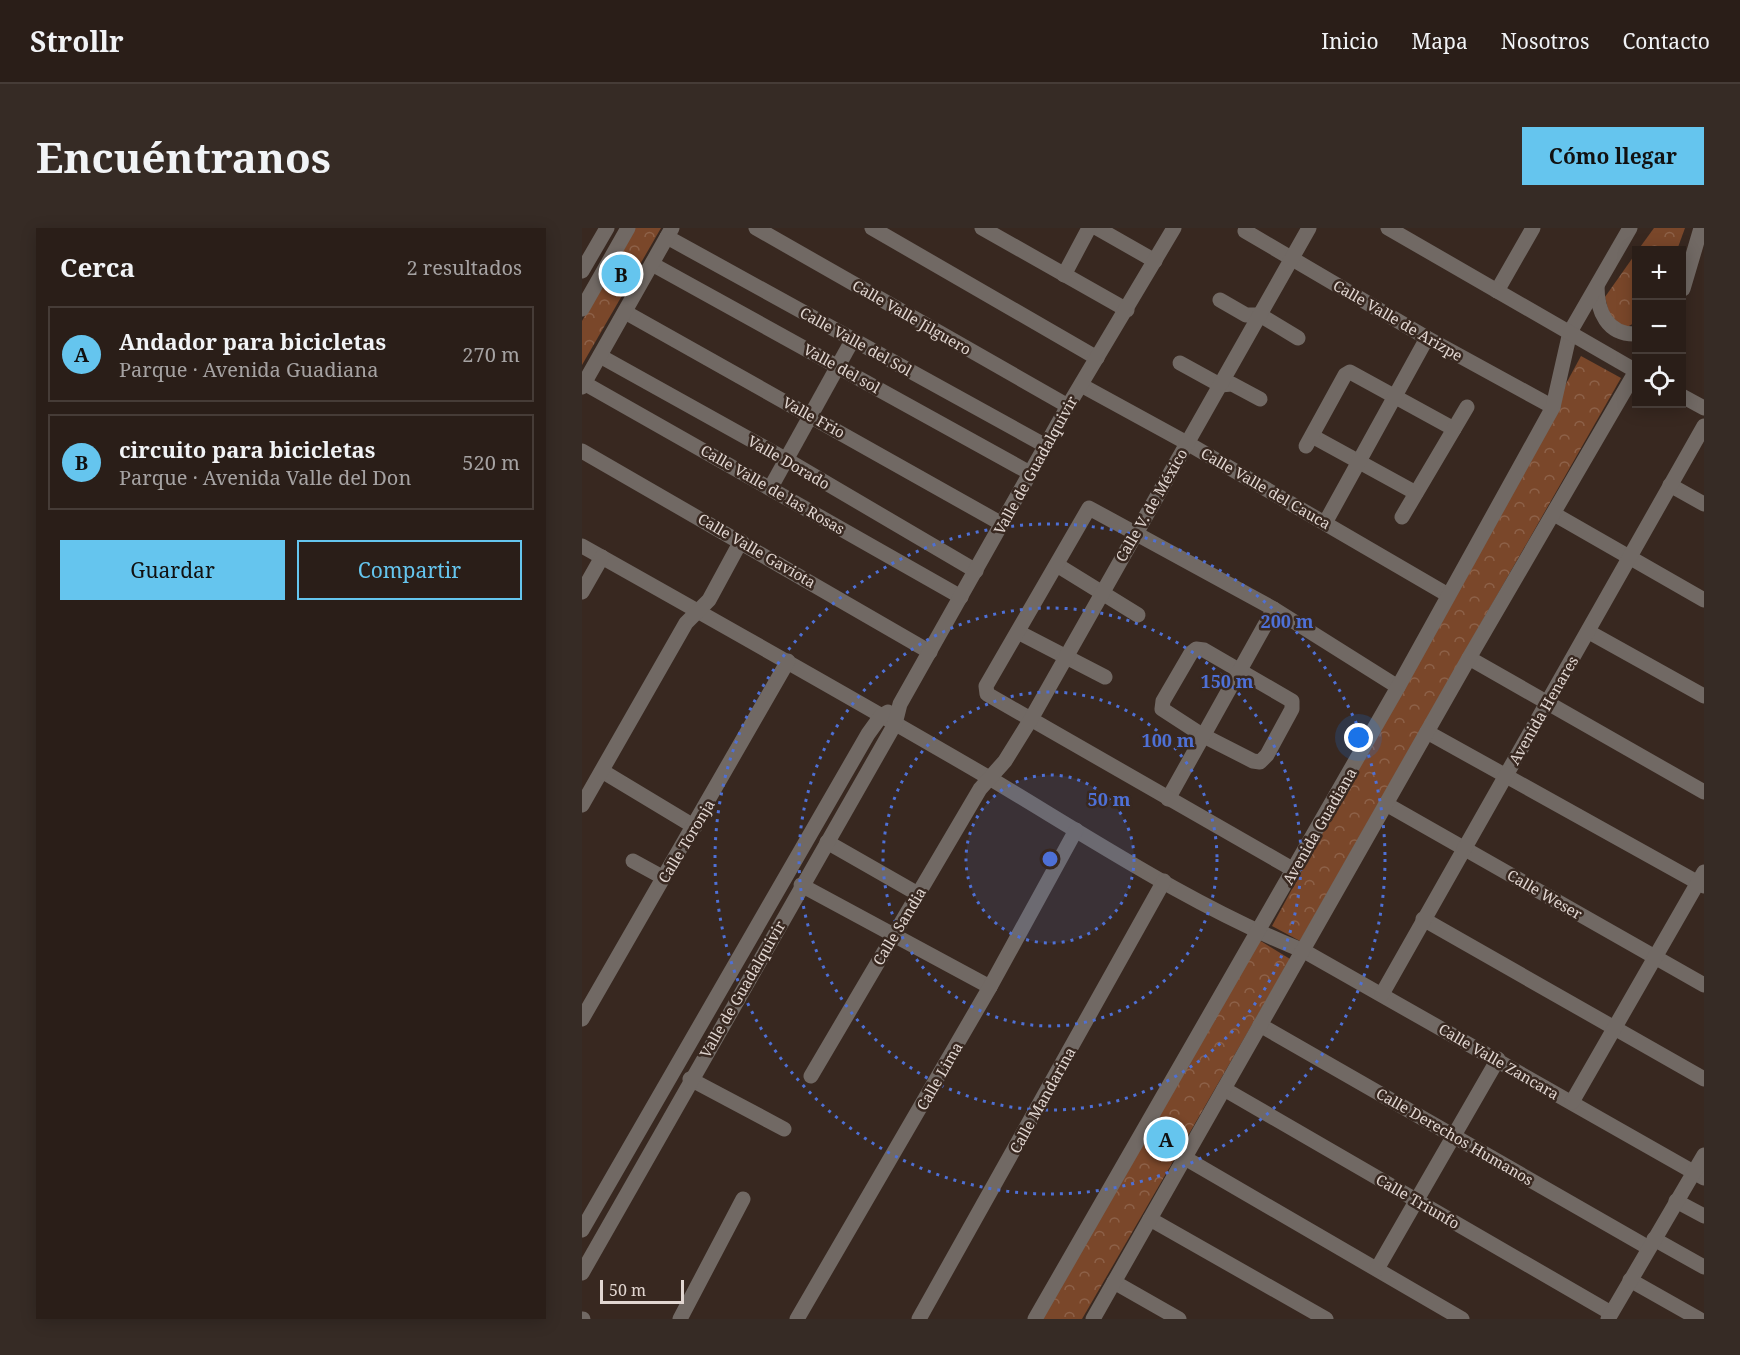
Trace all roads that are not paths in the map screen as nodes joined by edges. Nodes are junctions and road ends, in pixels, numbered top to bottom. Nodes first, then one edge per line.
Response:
1 (607, 228) edge
2 (628, 228) edge
3 (756, 228) edge
4 (872, 228) edge
5 (981, 228) edge
6 (1089, 228) edge
7 (1097, 228) edge
8 (1174, 228) edge
9 (1309, 228) edge
10 (1388, 228) edge
11 (1533, 228) edge
12 (1630, 228) edge
13 (1637, 228) edge
14 (1701, 228) edge
15 (1245, 231) dead end
16 (669, 233) edge
17 (1704, 252) edge
18 (1292, 257) junction
19 (1615, 257) junction
20 (1155, 261) junction
21 (652, 264) junction
22 (583, 268) edge
23 (1064, 275) junction
24 (1686, 277) edge
25 (1686, 283) edge
26 (1597, 286) junction
27 (1497, 291) junction
28 (1220, 300) dead end
29 (582, 309) edge
30 (1127, 310) junction
31 (625, 312) junction
32 (1260, 315) junction
33 (1570, 332) junction
34 (1632, 334) edge
35 (1298, 338) dead end
36 (1427, 338) junction
37 (853, 339) junction
38 (600, 356) junction
39 (1097, 358) junction
40 (1180, 363) dead end
41 (838, 365) junction
42 (1632, 368) edge
43 (1632, 377) edge
44 (583, 385) edge
45 (1081, 385) junction
46 (1220, 385) junction
47 (1395, 397) junction
48 (1686, 398) edge
49 (1260, 399) dead end
50 (1068, 406) junction
51 (1467, 407) dead end
52 (1553, 407) junction
53 (1704, 408) edge
54 (810, 414) junction
55 (1704, 426) edge
56 (1454, 429) junction
57 (1187, 443) junction
58 (1046, 446) junction
59 (582, 451) edge
60 (787, 460) junction
61 (1358, 463) junction
62 (1030, 473) junction
63 (1670, 485) junction
64 (771, 487) junction
65 (1416, 493) junction
66 (1704, 504) edge
67 (1554, 514) junction
68 (1402, 517) dead end
69 (1325, 523) junction
70 (1002, 524) junction
71 (1134, 534) junction
72 (741, 541) junction
73 (582, 546) edge
74 (602, 557) junction
75 (1630, 557) junction
76 (1057, 565) junction
77 (976, 571) junction
78 (582, 592) edge
79 (1102, 592) junction
80 (1448, 595) junction
81 (961, 597) junction
82 (1704, 600) edge
83 (1274, 609) junction
84 (698, 611) junction
85 (1132, 611) dead end
86 (1018, 632) junction
87 (1588, 632) junction
88 (930, 652) junction
89 (1066, 655) junction
90 (1469, 658) junction
91 (788, 661) junction
92 (1240, 670) junction
93 (1105, 677) dead end
94 (1398, 687) junction
95 (1704, 696) edge
96 (900, 704) junction
97 (1547, 705) junction
98 (881, 716) junction
99 (1031, 718) junction
100 (895, 724) junction
101 (1427, 732) junction
102 (1202, 735) junction
103 (602, 771) junction
104 (1505, 776) junction
105 (990, 779) junction
106 (1704, 792) edge
107 (1168, 799) junction
108 (1386, 804) junction
109 (582, 805) edge
110 (695, 827) junction
111 (1076, 830) junction
112 (827, 842) junction
113 (1463, 848) junction
114 (633, 861) dead end
115 (1294, 870) junction
116 (664, 878) junction
117 (1702, 880) edge
118 (1164, 881) junction
119 (801, 885) junction
120 (918, 894) junction
121 (1423, 919) junction
122 (1258, 932) junction
123 (894, 934) junction
124 (1304, 951) junction
125 (1655, 958) junction
126 (1704, 985) edge
127 (990, 987) junction
128 (1382, 994) junction
129 (582, 1019) edge
130 (1260, 1025) junction
131 (1614, 1030) junction
132 (1497, 1059) junction
133 (812, 1076) dead end
134 (690, 1079) junction
135 (1704, 1079) edge
136 (1224, 1089) junction
137 (1572, 1102) junction
138 (784, 1129) dead end
139 (1453, 1134) junction
140 (1704, 1155) edge
141 (1185, 1158) junction
142 (1699, 1175) edge
143 (743, 1199) dead end
144 (1415, 1199) junction
145 (1676, 1201) junction
146 (1704, 1216) edge
147 (1150, 1219) junction
148 (582, 1230) edge
149 (1651, 1243) junction
150 (1704, 1267) edge
151 (1377, 1269) junction
152 (582, 1273) edge
153 (1630, 1280) junction
154 (1114, 1282) junction
155 (1440, 1314) edge
156 (1610, 1316) edge
157 (680, 1319) edge
158 (797, 1319) edge
159 (919, 1319) edge
160 (1035, 1319) edge
161 (1093, 1319) edge
162 (1179, 1319) edge
163 (1326, 1319) edge
164 (1461, 1319) edge
165 (1699, 1319) edge

1 - 22 street
2 - 29 street
3 - 50 street, Calle Valle Jilguero
4 - 39 street
5 - 23 street
6 - 23 street
7 - 20 street
8 - 20 street, Valle de Guadalquivir
9 - 18 street, Calle V. de México
10 - 27 street
11 - 27 street
12 - 19 street, Avenida Guadiana
13 - 19 street
14 - 24 street
15 - 18 street, Calle Valle de Arizpe
16 - 21 street
16 - 37 street, Calle Valle del Sol
17 - 25 street
18 - 32 street, Calle V. de México
18 - 36 street, Calle Valle de Arizpe
19 - 26 street, Avenida Guadiana
20 - 30 street, Valle de Guadalquivir
21 - 31 street
21 - 41 street, Valle del sol
23 - 30 street
26 - 33 street, Avenida Guadiana
26 - 34 street
27 - 33 street
28 - 32 street
30 - 39 street, Valle de Guadalquivir
31 - 38 street
31 - 54 street, Valle Frio
32 - 35 street
32 - 46 street, Calle V. de México
33 - 42 street
33 - 52 street, Avenida Guadiana
36 - 47 street
36 - 52 street, Calle Valle de Arizpe
37 - 41 street
37 - 58 street, Calle Valle del Sol
38 - 44 street
38 - 60 street, Valle Dorado
39 - 45 street, Valle de Guadalquivir
40 - 46 street
41 - 54 street
41 - 62 street, Valle del sol
43 - 67 street
44 - 64 street, Calle Valle de las Rosas
45 - 50 street, Valle de Guadalquivir
45 - 57 street, Calle Valle del Cauca
46 - 49 street
46 - 57 street, Calle V. de México
47 - 56 street
47 - 61 street
47 - 61 street
48 - 53 street
50 - 58 street, Valle de Guadalquivir
51 - 56 street
52 - 80 street, Avenida Guadiana
54 - 60 street
54 - 70 street, Valle Frio
55 - 63 street, Avenida Henares
56 - 65 street
57 - 69 street, Calle Valle del Cauca
57 - 71 street, Calle V. de México
58 - 62 street, Valle de Guadalquivir
59 - 72 street, Calle Valle Gaviota
60 - 64 street
60 - 77 street, Valle Dorado
61 - 65 street
61 - 69 street
62 - 70 street, Valle de Guadalquivir
63 - 66 street
63 - 75 street, Avenida Henares
64 - 81 street, Calle Valle de las Rosas
65 - 68 street
67 - 75 street
67 - 90 street
69 - 80 street, Calle Valle del Cauca
70 - 77 street, Valle de Guadalquivir
71 - 76 street
71 - 79 street, Calle V. de México
71 - 83 street
72 - 84 street
72 - 88 street, Calle Valle Gaviota
73 - 74 street, Calle Valle Zancara
74 - 78 street
74 - 84 street, Calle Valle Zancara
75 - 82 street
75 - 87 street, Avenida Henares
76 - 79 street
76 - 86 street
77 - 81 street, Valle de Guadalquivir
79 - 85 street
79 - 89 street, Calle V. de México
80 - 94 street, Avenida Guadiana
81 - 88 street, Valle de Guadalquivir
83 - 92 street
83 - 94 street
84 - 91 street, Calle Valle Zancara
84 - 103 street
86 - 89 street
86 - 99 street
87 - 95 street
87 - 97 street, Avenida Henares
88 - 96 street, Valle de Guadalquivir
89 - 93 street
89 - 99 street, Calle V. de México
90 - 97 street
90 - 101 street
91 - 98 street, Calle Valle Zancara
91 - 110 street, Calle Toronja
92 - 102 street
92 - 102 street
92 - 102 street
94 - 115 street, Avenida Guadiana
96 - 98 street, Valle de Guadalquivir
96 - 100 street, Valle de Guadalquivir
97 - 104 street, Avenida Henares
97 - 106 street
98 - 100 street, Calle Valle Zancara
98 - 148 street, Valle de Guadalquivir
99 - 105 street, Calle V. de México
99 - 107 street
100 - 105 street, Calle Valle Zancara
100 - 112 street, Valle de Guadalquivir
101 - 104 street
101 - 108 street
102 - 107 street
103 - 109 street
103 - 110 street
104 - 113 street, Avenida Henares
104 - 117 street
105 - 111 street, Calle Valle Zancara
105 - 120 street, Calle Sandia
107 - 115 street
108 - 113 street, Calle Weser
108 - 124 street
110 - 116 street, Calle Toronja
111 - 118 street, Calle Valle Zancara
111 - 127 street, Calle Lima
112 - 119 street, Valle de Guadalquivir
112 - 120 street
113 - 121 street, Avenida Henares
113 - 125 street, Calle Weser
114 - 116 street
115 - 122 street, Avenida Guadiana
116 - 129 street, Calle Toronja
117 - 125 street
118 - 122 street, Calle Valle Zancara
118 - 159 street, Calle Mandarina
119 - 123 street
119 - 134 street, Valle de Guadalquivir
120 - 123 street, Calle Sandia
121 - 128 street, Avenida Henares
121 - 131 street
122 - 124 street, Calle Valle Zancara
122 - 160 street, Avenida Guadiana
123 - 127 street
123 - 133 street, Calle Sandia
124 - 128 street, Calle Valle Zancara
124 - 130 street
125 - 126 street, Calle Weser
125 - 131 street
127 - 158 street, Calle Lima
128 - 132 street, Calle Valle Zancara
130 - 136 street
130 - 139 street, Calle Derechos Humanos
131 - 135 street
131 - 137 street
132 - 137 street, Calle Valle Zancara
132 - 139 street
134 - 138 street
134 - 152 street, Valle de Guadalquivir
136 - 141 street
136 - 144 street, Calle Triunfo
137 - 142 street, Calle Valle Zancara
139 - 144 street
139 - 149 street, Calle Derechos Humanos
140 - 142 street
141 - 147 street
141 - 151 street
142 - 145 street
143 - 157 street
144 - 151 street
144 - 156 street, Calle Triunfo
145 - 146 street
145 - 149 street
147 - 154 street
147 - 163 street
149 - 150 street, Calle Derechos Humanos
149 - 153 street
151 - 155 street
153 - 156 street
153 - 165 street
154 - 161 street
154 - 162 street
155 - 164 street

